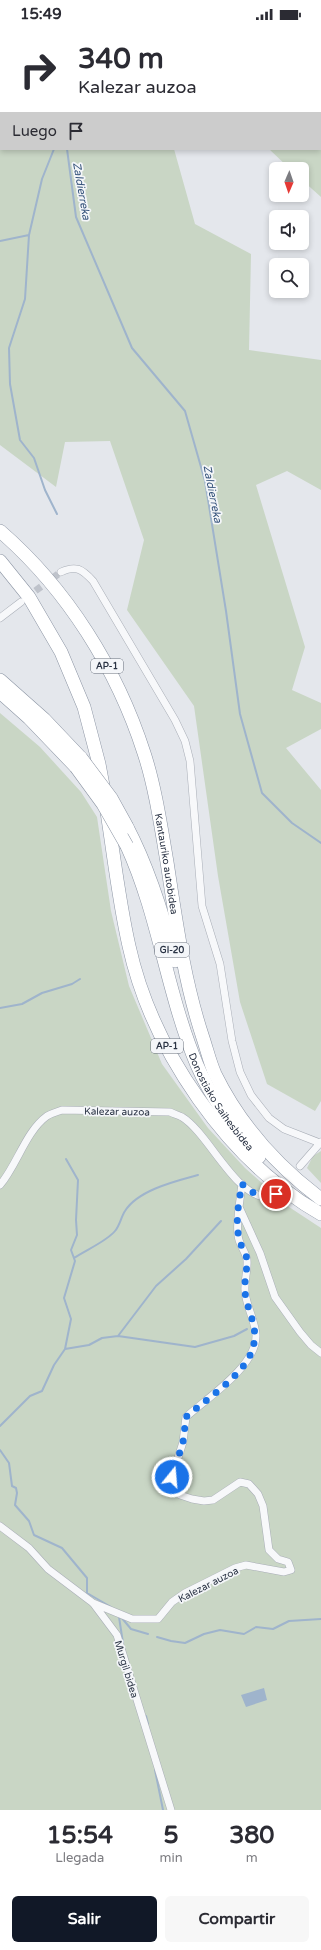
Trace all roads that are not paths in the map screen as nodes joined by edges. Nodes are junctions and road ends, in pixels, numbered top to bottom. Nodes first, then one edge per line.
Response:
1 (0, 531) edge
2 (0, 561) edge
3 (61, 572) tunnel mouth
4 (21, 602) tunnel mouth
5 (0, 618) edge
6 (0, 680) edge
7 (0, 692) edge
8 (78, 763) junction
9 (215, 1073) junction
10 (320, 1143) edge
11 (300, 1166) dead end
12 (242, 1184) junction
13 (0, 1185) edge
14 (276, 1194) dead end
15 (321, 1198) edge
16 (239, 1207) junction
17 (316, 1211) edge
18 (321, 1353) edge
19 (0, 1526) edge
20 (93, 1604) junction
21 (171, 1810) edge

1 - 9 highway, Kantauriko autobidea / AP-1
2 - 17 highway, AP-1
3 - 10 street
4 - 5 street
6 - 8 highway, Donostiako Saihesbidea / GI-20
7 - 8 highway, Donostiako Saihesbidea / GI-20
8 - 9 highway, Donostiako Saihesbidea / GI-20, bridge
8 - 17 highway, Donostiako Saihesbidea / GI-20, bridge
9 - 15 highway, Kantauriko autobidea / AP-1
10 - 11 street
12 - 13 street, Kalezar auzoa
12 - 14 street, Kalezar auzoa
12 - 16 street, Kalezar auzoa
16 - 18 street
16 - 20 street, Kalezar auzoa
19 - 20 street, Murgil bidea
20 - 21 street, Murgil bidea

